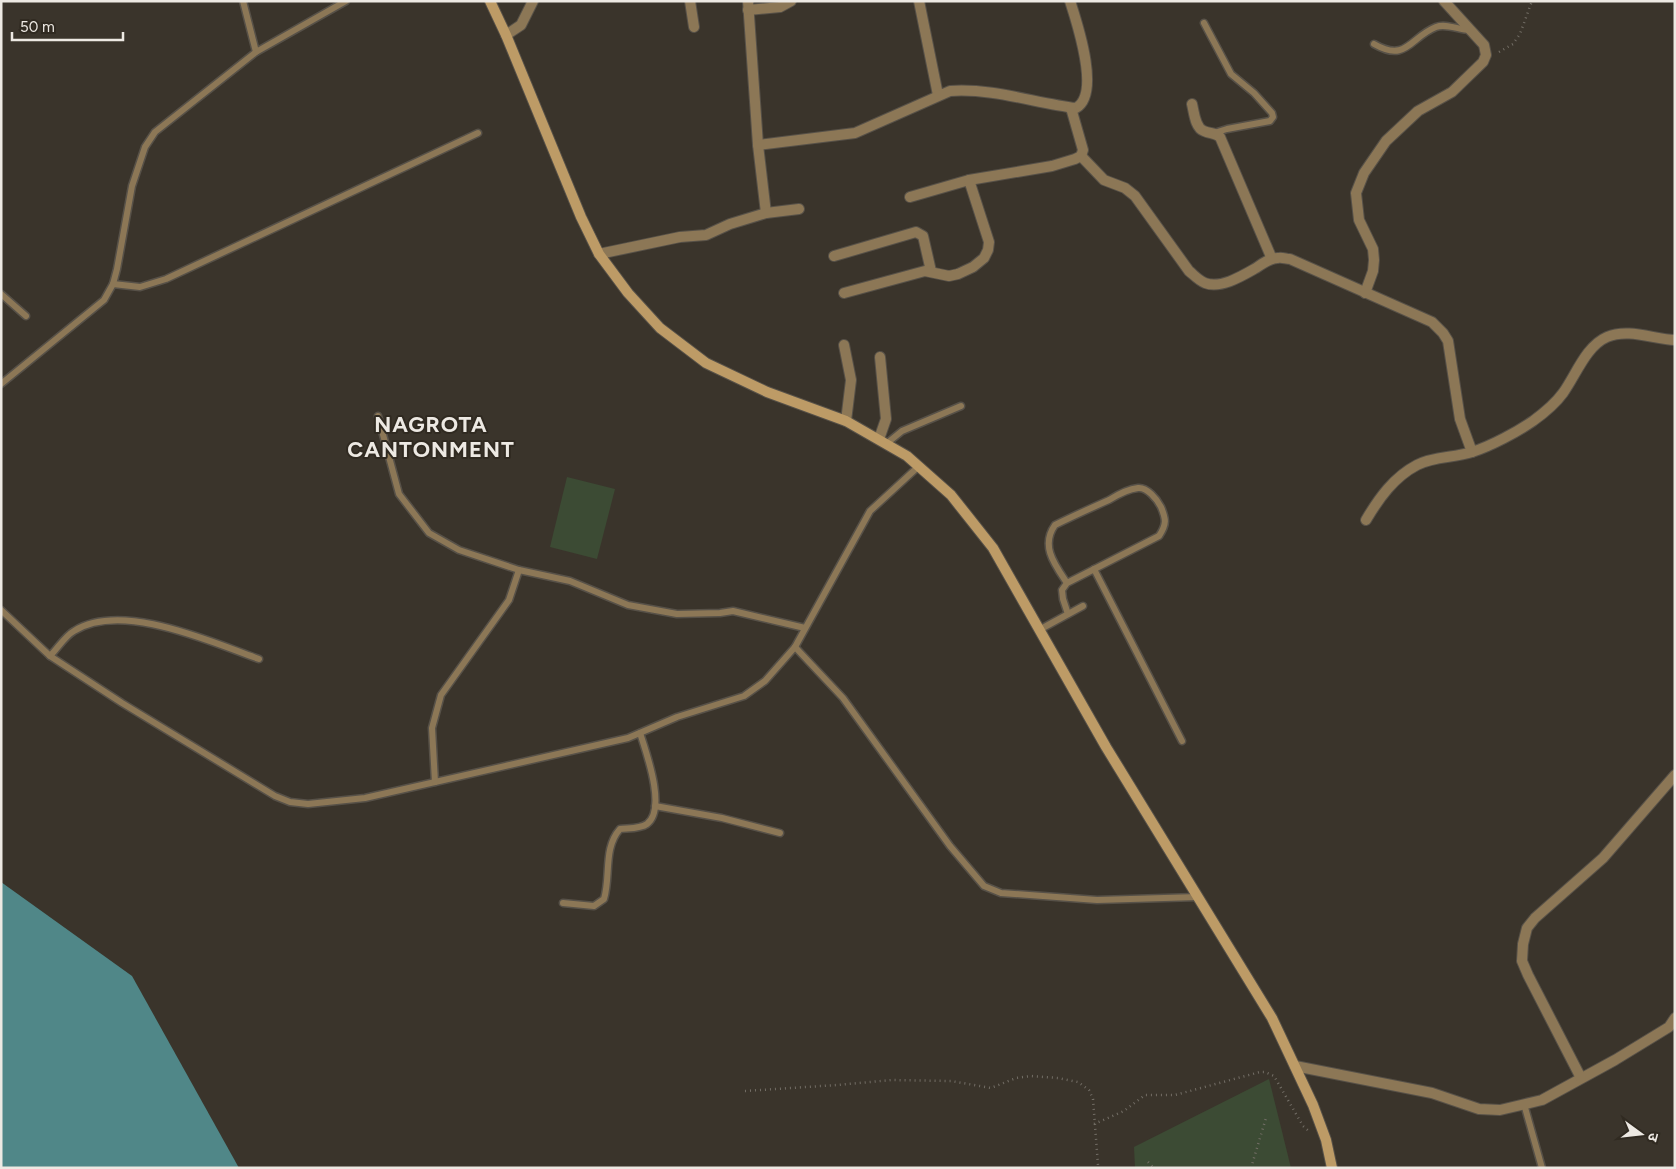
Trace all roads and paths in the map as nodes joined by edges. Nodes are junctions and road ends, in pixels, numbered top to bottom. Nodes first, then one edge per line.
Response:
1 (243, 1) edge
2 (346, 1) edge
3 (490, 1) edge
4 (532, 1) edge
5 (690, 1) edge
6 (791, 1) edge
7 (919, 1) edge
8 (1070, 1) edge
9 (1444, 1) edge
10 (1532, 1) edge
11 (748, 6) edge
12 (1204, 23) dead end
13 (694, 27) dead end
14 (1470, 30) junction
15 (506, 35) junction
16 (1374, 44) dead end
17 (256, 52) junction
18 (1486, 55) junction
19 (938, 95) junction
20 (1192, 104) dead end
21 (1070, 108) junction
22 (478, 133) dead end
23 (1214, 133) junction
24 (758, 145) junction
25 (1081, 156) junction
26 (969, 180) junction
27 (910, 197) dead end
28 (799, 209) dead end
29 (766, 213) junction
30 (599, 254) junction
31 (834, 256) dead end
32 (1272, 259) junction
33 (931, 272) junction
34 (113, 284) junction
35 (844, 293) dead end
36 (1365, 293) junction
37 (1, 294) edge
38 (26, 316) dead end
39 (1675, 340) edge
40 (844, 344) dead end
41 (880, 357) dead end
42 (1, 384) edge
43 (961, 406) dead end
44 (378, 416) dead end
45 (846, 421) junction
46 (882, 442) junction
47 (1472, 452) junction
48 (919, 466) junction
49 (1366, 520) dead end
50 (1094, 569) junction
51 (520, 570) junction
52 (1066, 584) junction
53 (1083, 606) dead end
54 (1, 610) edge
55 (1068, 614) junction
56 (805, 628) junction
57 (1039, 630) junction
58 (795, 647) junction
59 (50, 656) junction
60 (259, 659) dead end
61 (640, 733) junction
62 (1182, 741) dead end
63 (1675, 775) edge
64 (436, 782) junction
65 (655, 806) junction
66 (780, 833) dead end
67 (1198, 897) junction
68 (563, 903) dead end
69 (1675, 1018) edge
70 (1295, 1066) junction
71 (1582, 1078) junction
72 (745, 1091) dead end
73 (1524, 1104) junction
74 (1266, 1118) dead end
75 (1094, 1124) junction
76 (1324, 1134) junction
77 (1148, 1162) dead end
78 (1098, 1165) dead end
79 (1154, 1168) edge
80 (1251, 1168) edge
81 (1332, 1168) edge
82 (1542, 1168) edge

1 - 17 lane
2 - 17 lane
3 - 15 main road
4 - 15 street
5 - 13 street
6 - 11 street
7 - 19 street
8 - 21 street
9 - 14 street
10 - 18 path
11 - 24 street
12 - 23 lane
14 - 16 lane
14 - 18 street
15 - 30 main road
17 - 34 lane
18 - 36 street
19 - 21 street
19 - 24 street
20 - 23 street
21 - 25 street
22 - 34 lane
23 - 32 street
24 - 29 street
25 - 26 street
25 - 32 street
26 - 27 street
26 - 33 street
28 - 29 street
29 - 30 street
30 - 45 main road
31 - 33 street
32 - 36 street
33 - 35 street
34 - 42 lane
36 - 47 street
37 - 38 lane
39 - 47 street
40 - 45 street
41 - 46 street
43 - 46 lane
44 - 51 lane
45 - 46 main road
46 - 48 main road
47 - 49 street
48 - 56 lane
48 - 57 main road
50 - 52 lane
50 - 52 lane
50 - 62 lane
51 - 56 lane
51 - 64 lane
52 - 55 lane
53 - 55 lane
54 - 59 lane
55 - 57 lane
56 - 58 lane
57 - 67 main road
58 - 61 lane
58 - 67 lane
59 - 60 lane
59 - 64 lane
61 - 64 lane
61 - 65 lane
63 - 71 street
65 - 66 lane
65 - 68 lane
67 - 70 main road
69 - 71 street
70 - 73 street
70 - 76 main road
71 - 73 street
72 - 75 path
73 - 82 lane
74 - 80 path
75 - 76 path
75 - 78 path
76 - 81 main road
77 - 79 path

